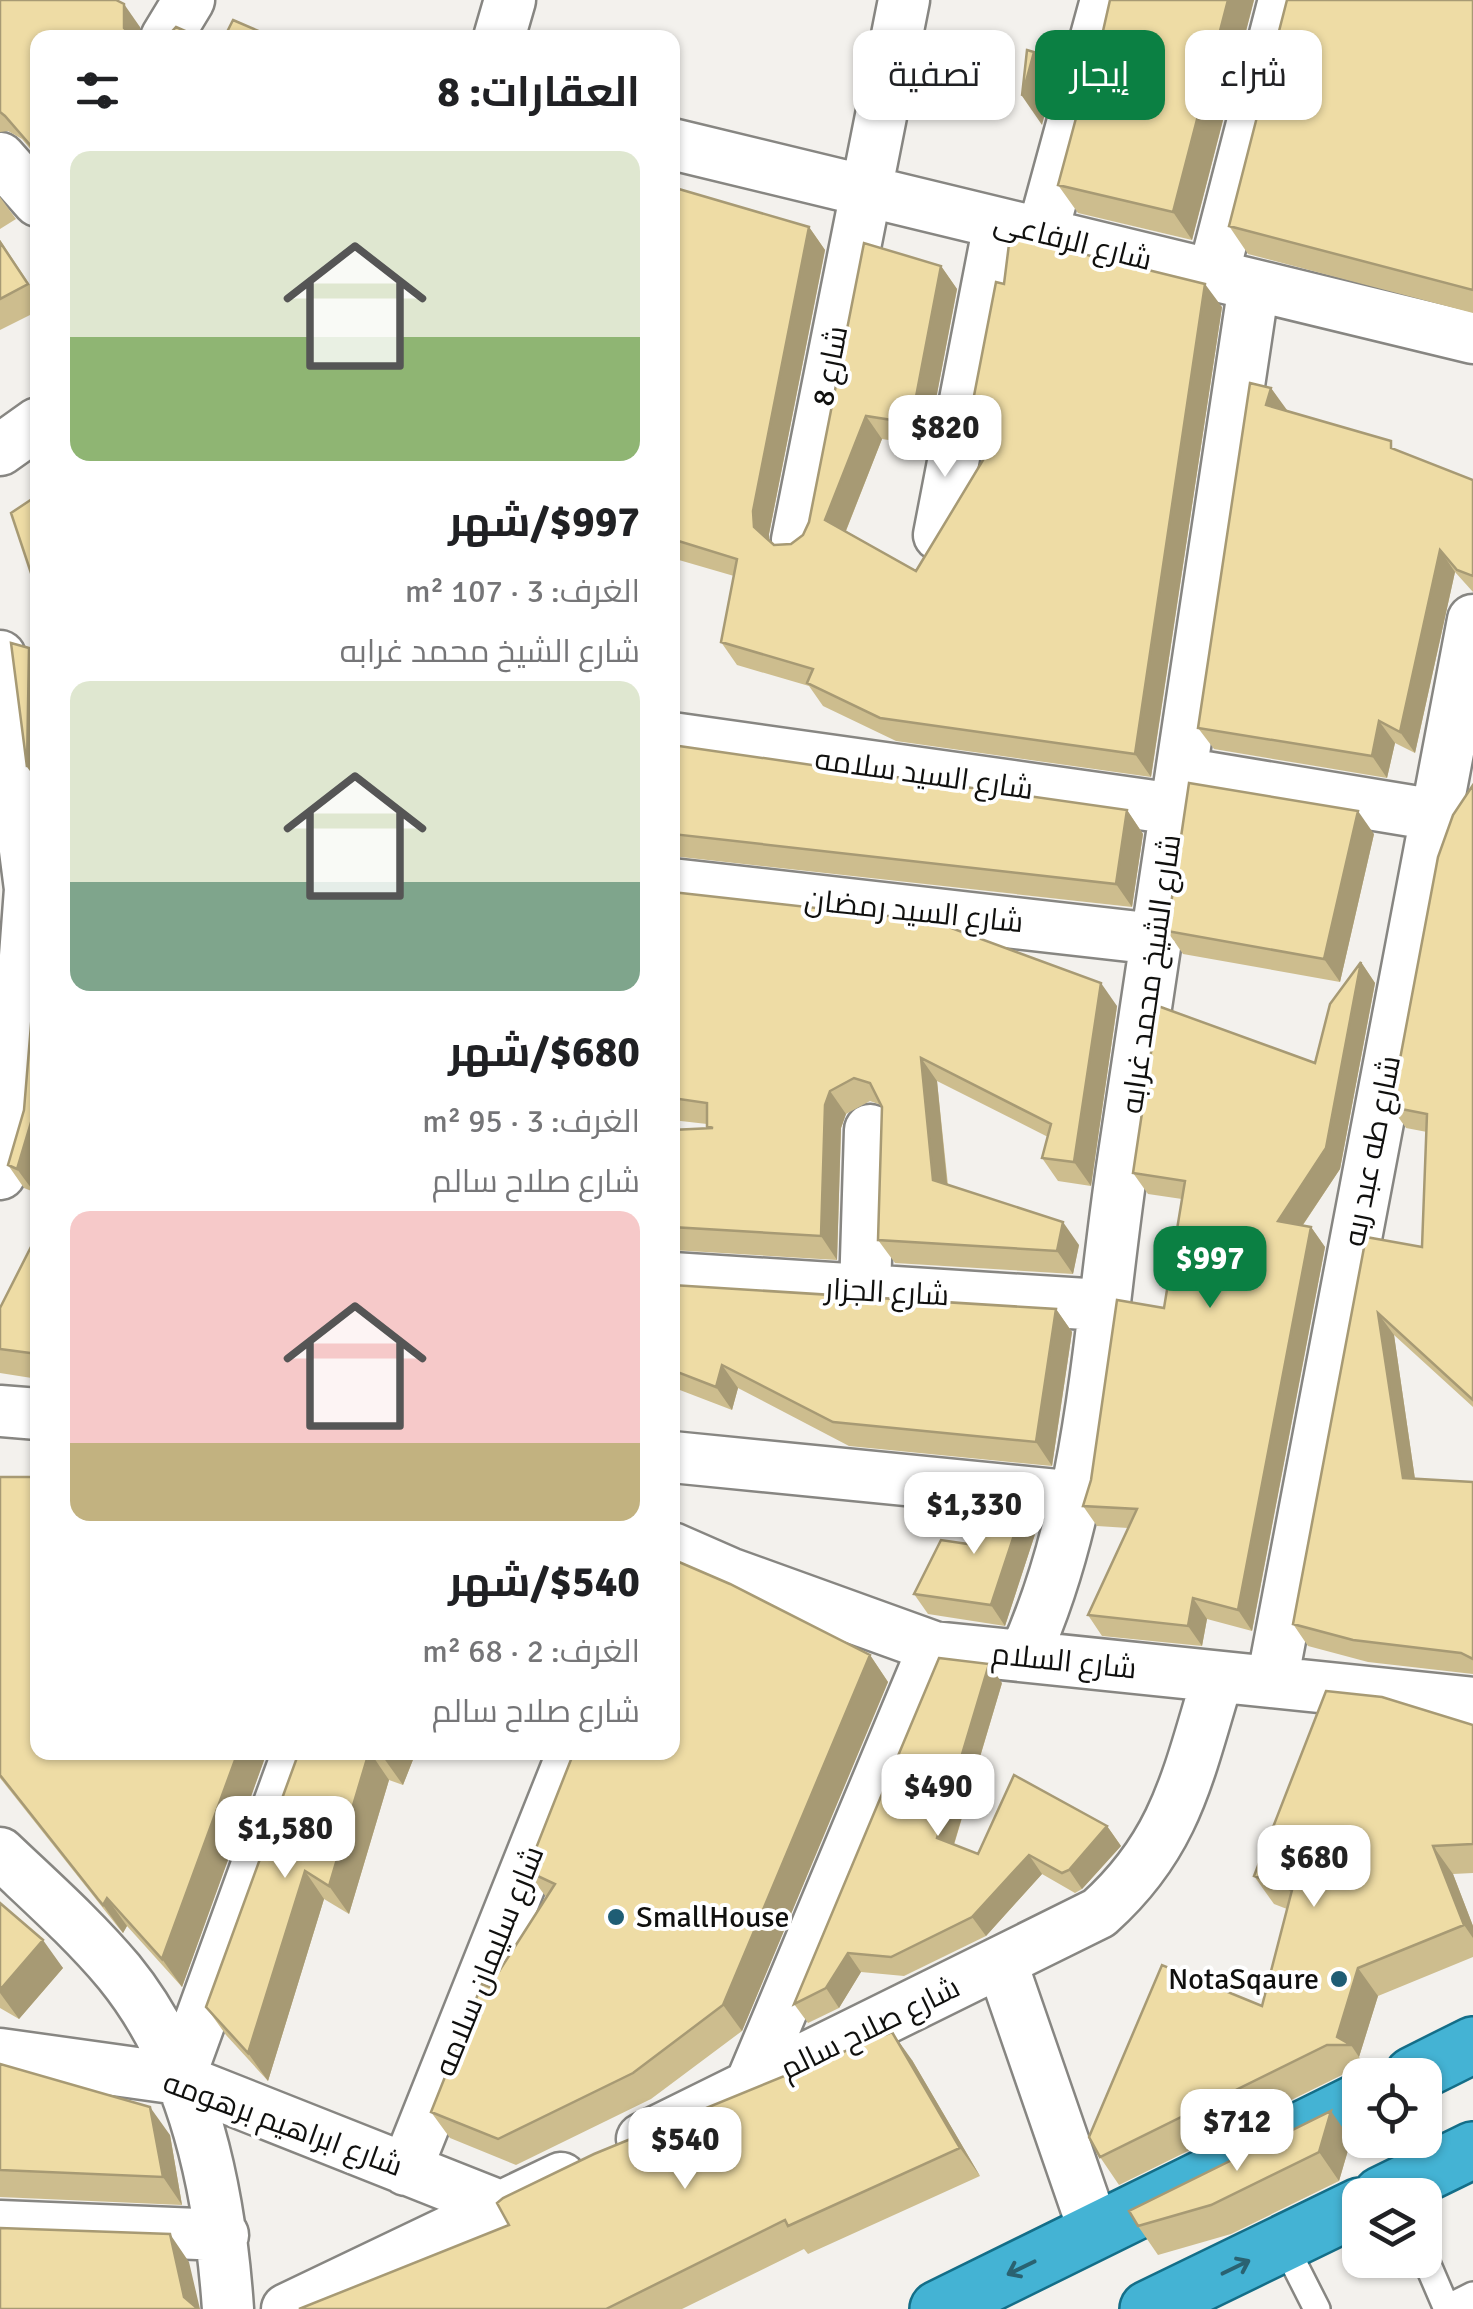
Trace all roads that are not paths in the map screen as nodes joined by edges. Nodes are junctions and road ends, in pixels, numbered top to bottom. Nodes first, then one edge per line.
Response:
1 (189, 0) edge
2 (510, 0) edge
3 (904, 0) edge
4 (1106, 0) edge
5 (1284, 0) edge
6 (171, 30) edge
7 (501, 30) edge
8 (680, 146) edge
9 (0, 158) edge
10 (30, 189) edge
11 (864, 192) junction
12 (1020, 229) junction
13 (1233, 280) junction
14 (1473, 338) edge
15 (30, 428) edge
16 (0, 450) edge
17 (940, 535) edge
18 (797, 540) edge
19 (1473, 620) edge
20 (0, 656) edge
21 (3, 706) edge
22 (680, 739) edge
23 (1178, 791) junction
24 (1436, 815) junction
25 (30, 865) edge
26 (680, 885) edge
27 (30, 935) edge
28 (1156, 939) junction
29 (870, 1130) dead end
30 (12, 1141) edge
31 (680, 1278) edge
32 (866, 1290) junction
33 (1102, 1304) junction
34 (0, 1410) edge
35 (30, 1413) edge
36 (680, 1458) edge
37 (1078, 1497) junction
38 (680, 1551) edge
39 (934, 1647) junction
40 (1024, 1656) junction
41 (1218, 1677) junction
42 (1272, 1682) junction
43 (1473, 1704) edge
44 (295, 1760) edge
45 (570, 1760) edge
46 (0, 1853) edge
47 (1002, 1964) junction
48 (1473, 2045) edge
49 (0, 2054) edge
50 (1442, 2060) edge
51 (179, 2079) junction
52 (750, 2086) junction
53 (1342, 2111) edge
54 (1473, 2150) edge
55 (406, 2170) junction
56 (1418, 2178) edge
57 (502, 2207) junction
58 (1342, 2216) edge
59 (0, 2226) edge
60 (1095, 2233) junction
61 (223, 2234) junction
62 (1284, 2244) junction
63 (1434, 2278) edge
64 (1473, 2294) edge
65 (228, 2309) edge
66 (287, 2309) edge
67 (938, 2309) edge
68 (1148, 2309) edge
69 (1317, 2309) edge
70 (1447, 2309) edge

1 - 6 street
2 - 7 street
3 - 11 street, شارع 8
4 - 12 street
5 - 13 street, شارع الشيخ محمد غرابه
8 - 11 street, شارع الرفاعى
9 - 10 street
11 - 12 street, شارع الرفاعى
11 - 18 street, شارع 8
12 - 13 street, شارع الرفاعى
12 - 17 street
13 - 14 street, شارع الرفاعى
13 - 23 street, شارع الشيخ محمد غرابه
15 - 16 street
19 - 24 street, شارع طه عبد ربه
20 - 21 street
21 - 25 street
22 - 23 street, شارع السيد سلامه
23 - 24 street, شارع السيد سلامه
23 - 28 street, شارع الشيخ محمد غرابه
24 - 42 street, شارع طه عبد ربه
26 - 28 street, شارع السيد رمضان
27 - 30 street
28 - 33 street, شارع الشيخ محمد غرابه
29 - 32 street
31 - 32 street, شارع الجزار
32 - 33 street, شارع الجزار
33 - 37 street, شارع الشيخ محمد غرابه
34 - 35 street
36 - 37 street
37 - 40 street, شارع الشيخ محمد غرابه
38 - 39 street, شارع السلام
39 - 40 street, شارع السلام
39 - 52 street
40 - 41 street, شارع السلام
41 - 42 street, شارع السلام
41 - 47 street, شارع صلاح سالم
42 - 43 street, شارع السلام
44 - 51 street
45 - 55 street, شارع سليمان سلامه
46 - 51 street
47 - 52 street, شارع صلاح سالم
47 - 60 street
48 - 50 highway
49 - 51 street, شارع ابراهيم برهومه
51 - 55 street, شارع ابراهيم برهومه
51 - 61 street
52 - 57 street, شارع صلاح سالم
53 - 60 highway
54 - 56 highway
55 - 57 street, شارع ابراهيم برهومه
57 - 66 street, شارع صلاح سالم
58 - 62 highway
59 - 61 street
60 -> 67 highway
61 - 65 street
68 -> 62 highway
62 - 69 lane
63 - 70 lane
64 - 70 lane

